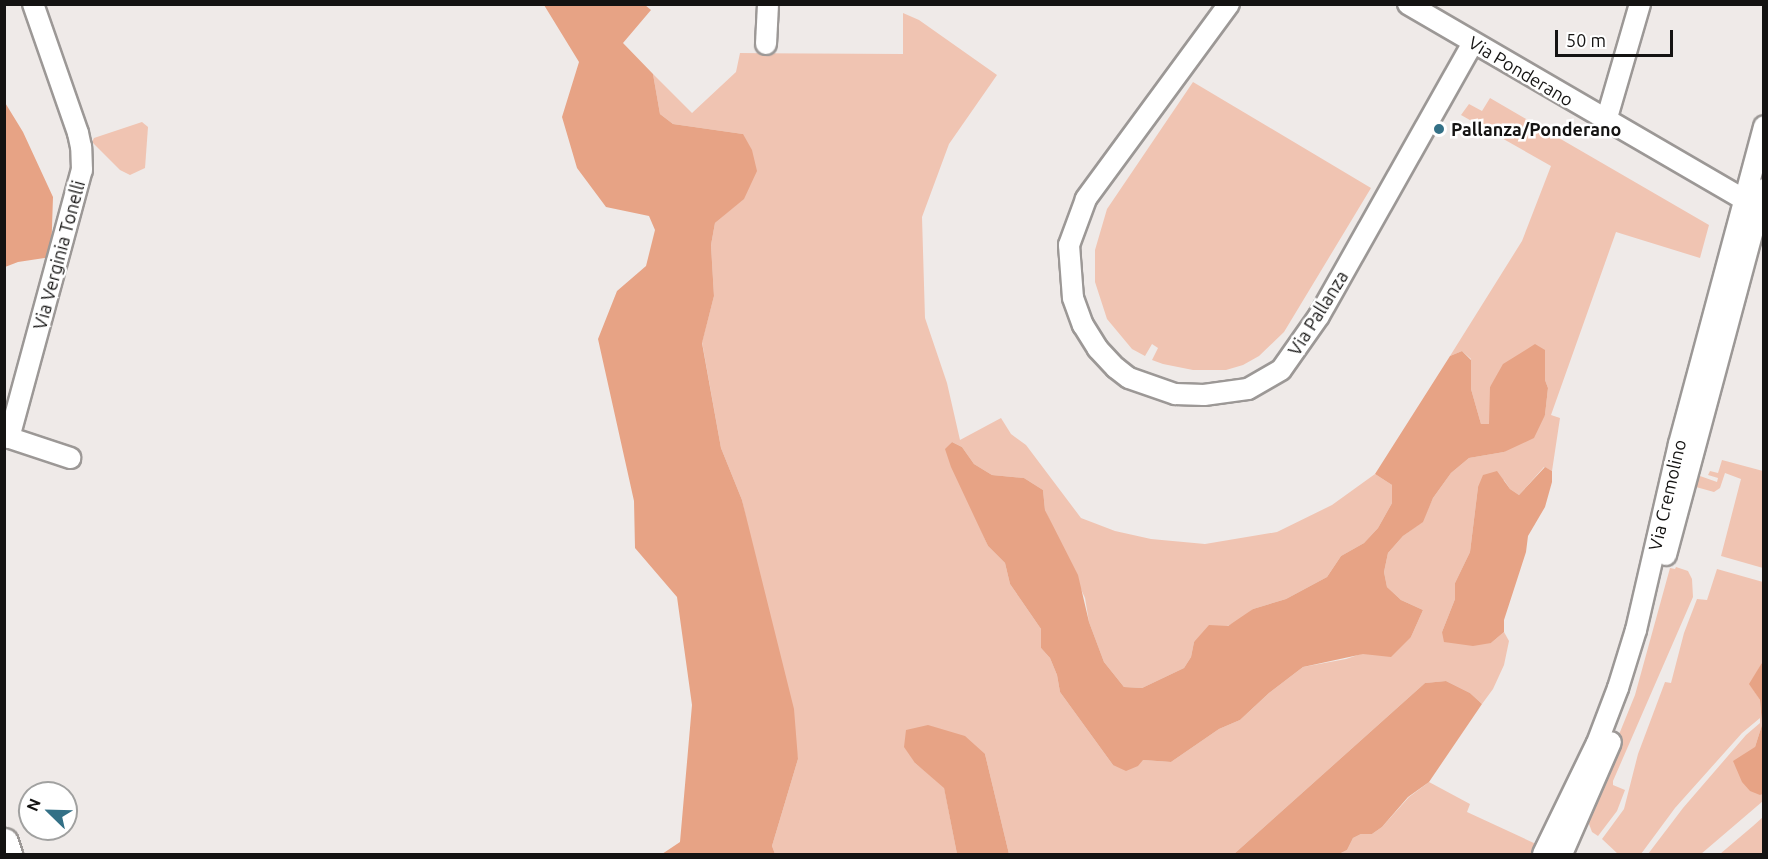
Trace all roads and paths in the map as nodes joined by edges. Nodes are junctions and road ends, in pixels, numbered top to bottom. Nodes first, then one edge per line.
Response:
1 (33, 4) edge
2 (768, 4) edge
3 (1229, 4) edge
4 (1408, 4) edge
5 (1640, 4) edge
6 (1473, 43) junction
7 (766, 44) dead end
8 (1606, 122) junction
9 (1764, 126) edge
10 (1755, 199) edge
11 (7, 437) edge
12 (70, 458) dead end
13 (1569, 821) junction
14 (4, 842) edge
15 (8, 855) edge
16 (1543, 855) edge
17 (1562, 855) edge

1 - 11 street, Via Verginia Tonelli
2 - 7 street
3 - 6 street, Via Pallanza
4 - 6 street, Via Ponderano
5 - 8 street
6 - 8 street, Via Ponderano
8 - 10 street, Via Ponderano
9 - 10 street, Via Cremolino
10 - 13 street, Via Cremolino
11 - 12 street
13 - 16 street, Via Cremolino
13 - 17 street, Via Cremolino
14 - 15 street

